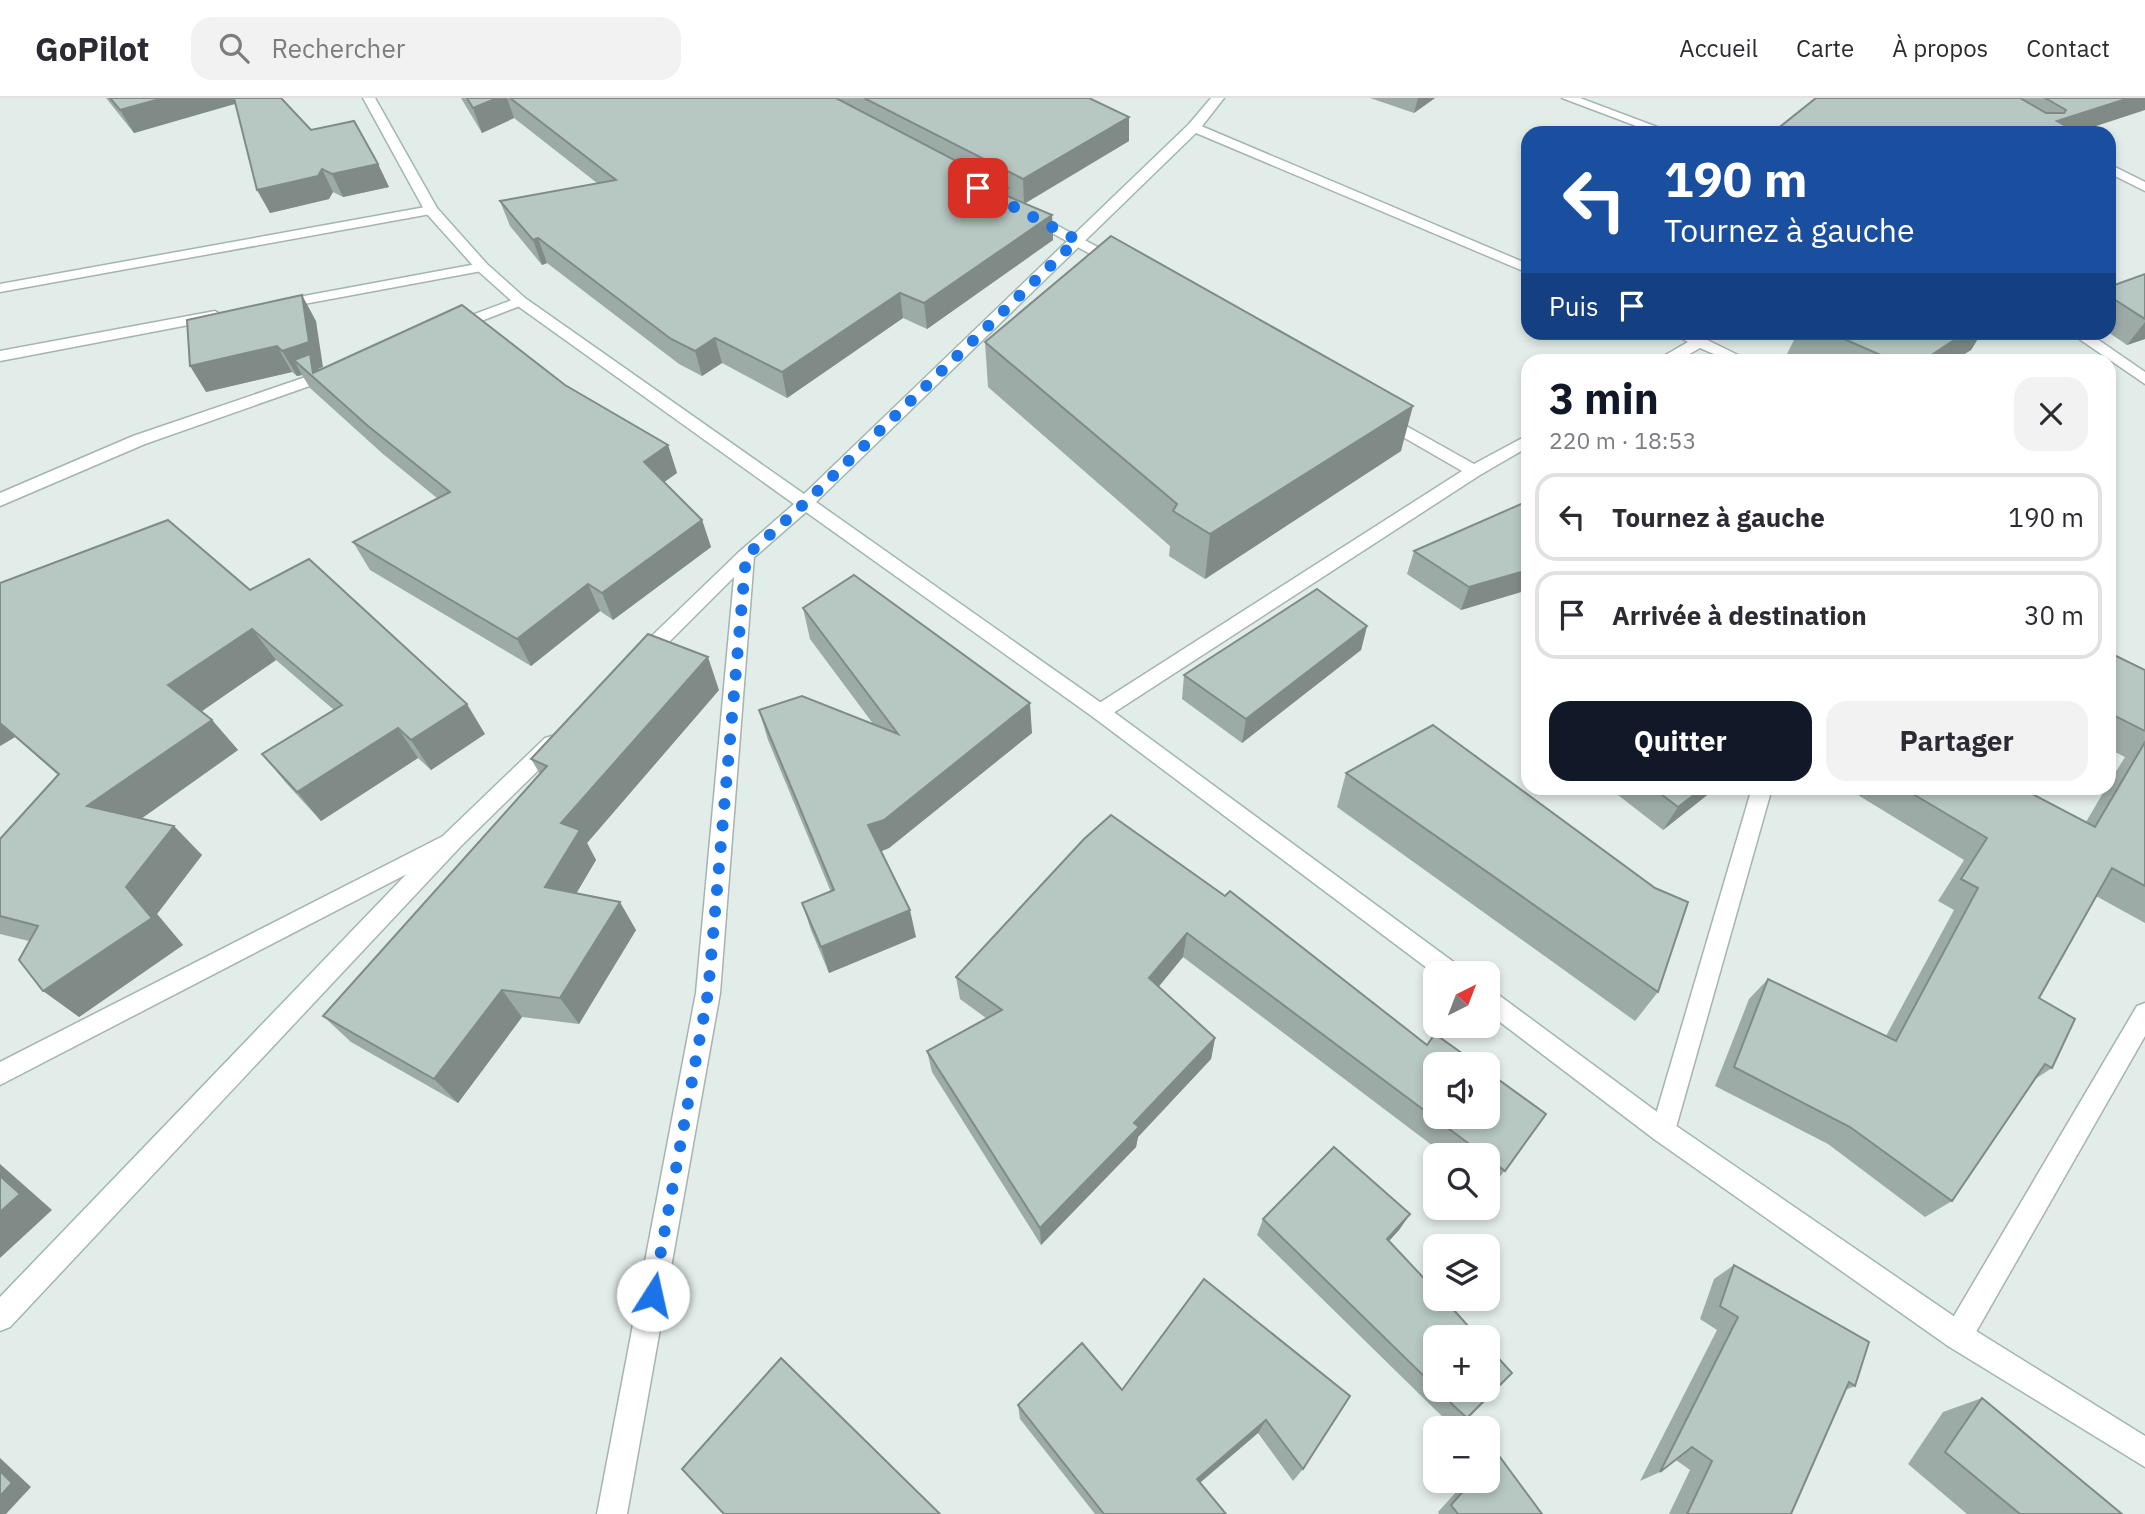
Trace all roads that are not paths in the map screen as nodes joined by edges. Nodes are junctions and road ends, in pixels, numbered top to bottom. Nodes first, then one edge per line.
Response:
1 (369, 98) edge
2 (1218, 98) edge
3 (1568, 98) edge
4 (1647, 126) edge
5 (1194, 127) junction
6 (2116, 171) edge
7 (2145, 187) edge
8 (1015, 208) edge
9 (431, 210) junction
10 (1077, 240) junction
11 (1521, 266) edge
12 (482, 267) junction
13 (1137, 275) edge
14 (0, 288) edge
15 (520, 301) junction
16 (262, 308) edge
17 (234, 313) edge
18 (432, 335) edge
19 (1695, 340) edge
20 (2086, 340) edge
21 (1700, 342) junction
22 (1679, 354) edge
23 (1727, 354) edge
24 (2104, 354) edge
25 (0, 356) edge
26 (2116, 362) edge
27 (344, 368) edge
28 (2145, 379) edge
29 (1366, 408) edge
30 (1521, 444) edge
31 (1474, 471) junction
32 (0, 499) edge
33 (804, 504) junction
34 (746, 556) junction
35 (629, 670) edge
36 (1100, 712) junction
37 (571, 726) edge
38 (1760, 795) edge
39 (454, 839) junction
40 (1435, 961) edge
41 (1500, 1009) edge
42 (2145, 1014) edge
43 (0, 1074) edge
44 (1663, 1130) junction
45 (0, 1317) edge
46 (1958, 1336) junction
47 (2145, 1453) edge
48 (612, 1514) edge

1 - 9 street
2 - 5 street
3 - 4 street
5 - 10 street
5 - 11 street
6 - 7 street
8 - 10 street
9 - 12 street
9 - 14 street
10 - 13 street
10 - 33 street
12 - 15 street
12 - 16 street
15 - 18 street
15 - 33 street
17 - 25 street
19 - 21 street
20 - 24 street
21 - 22 street
21 - 23 street
26 - 28 street
27 - 32 street
29 - 31 street
30 - 31 street
31 - 36 street
33 - 34 street
33 - 36 street
34 - 35 street
34 - 48 street
36 - 40 street
37 - 39 street
38 - 44 street
39 - 43 street
39 - 45 street
41 - 44 street
42 - 46 street
44 - 46 street
46 - 47 street

